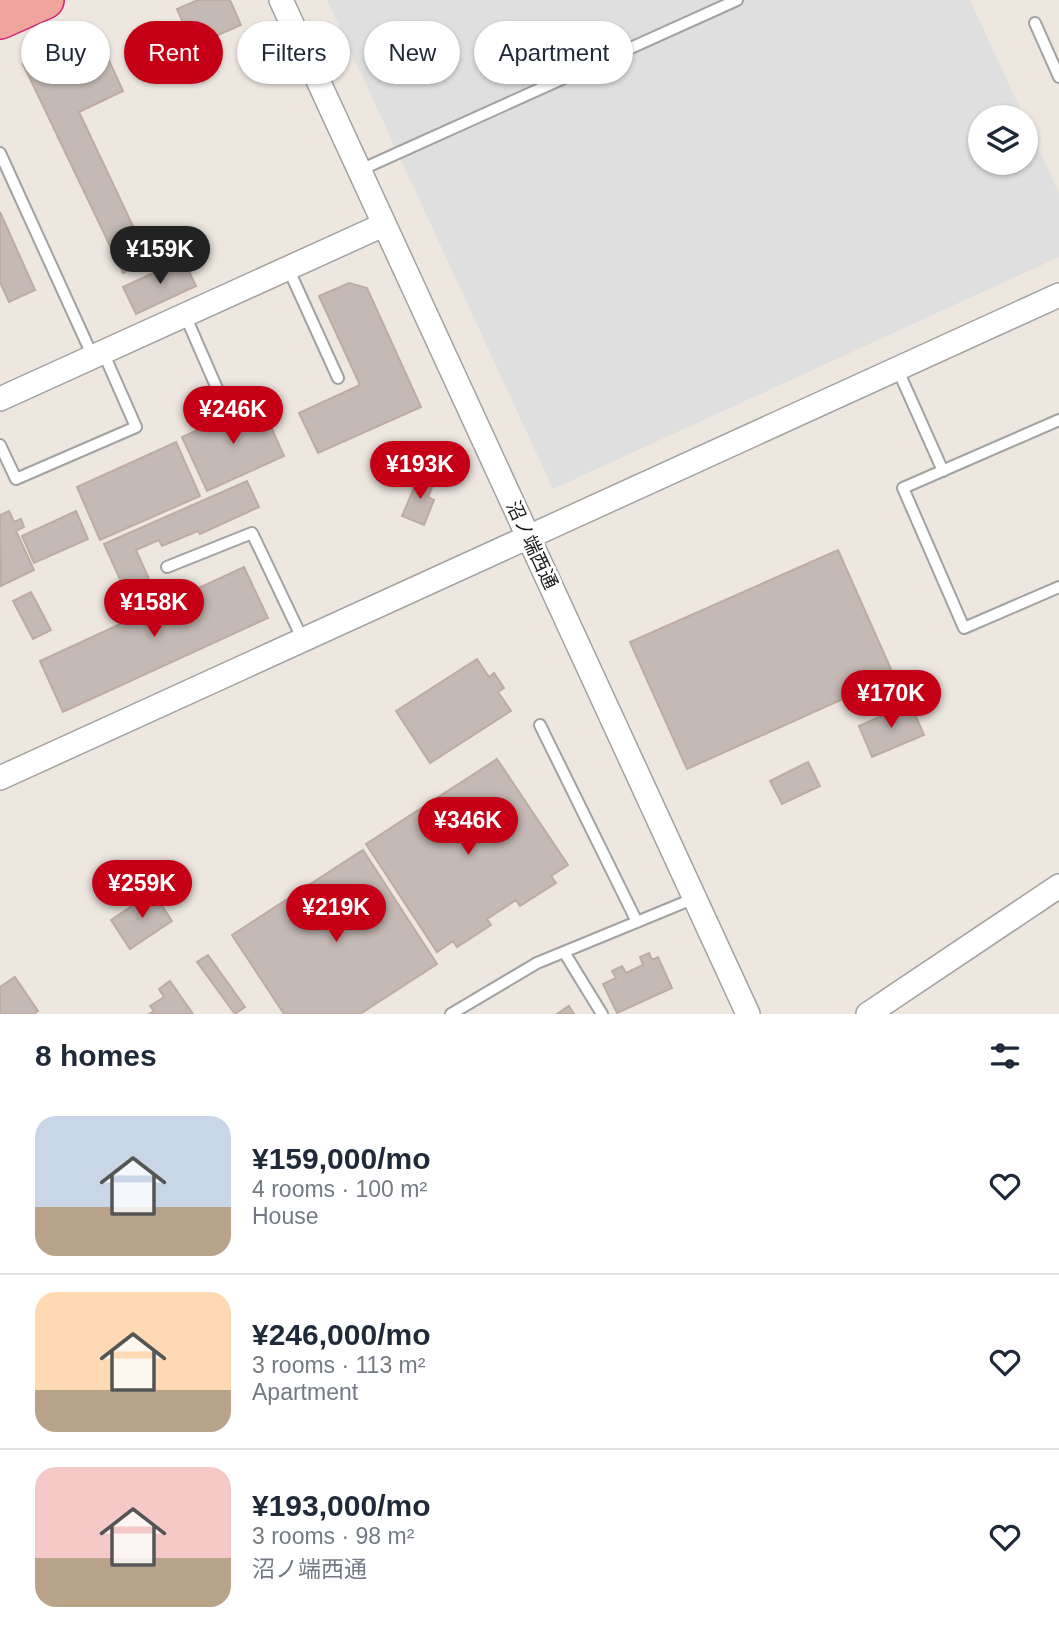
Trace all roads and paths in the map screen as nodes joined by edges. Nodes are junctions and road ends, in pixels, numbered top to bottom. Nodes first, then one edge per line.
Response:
1 (45, 0) edge
2 (281, 0) edge
3 (737, 0) edge
4 (0, 20) edge
5 (1035, 23) dead end
6 (1059, 78) edge
7 (0, 153) edge
8 (358, 171) junction
9 (383, 225) junction
10 (288, 268) junction
11 (1059, 295) edge
12 (185, 315) junction
13 (98, 355) junction
14 (897, 368) junction
15 (338, 378) dead end
16 (219, 393) dead end
17 (0, 399) edge
18 (1059, 420) edge
19 (0, 444) edge
20 (943, 471) junction
21 (528, 534) junction
22 (167, 567) dead end
23 (1059, 587) edge
24 (302, 638) junction
25 (540, 725) dead end
26 (2, 772) edge
27 (1059, 886) edge
28 (695, 898) junction
29 (638, 922) junction
30 (564, 952) junction
31 (451, 1014) edge
32 (602, 1014) edge
33 (748, 1014) edge
34 (868, 1014) edge

1 - 4 highway
2 - 8 street, 沼ノ端西通
3 - 8 lane
5 - 6 lane
7 - 13 lane
8 - 9 street, 沼ノ端西通
9 - 10 street
9 - 21 street, 沼ノ端西通
10 - 12 street
10 - 15 lane
11 - 14 street
12 - 13 street
12 - 16 lane
13 - 17 street
13 - 19 lane
14 - 20 lane
14 - 21 street
18 - 20 lane
20 - 23 lane
21 - 24 street
21 - 28 street, 沼ノ端西通
22 - 24 lane
24 - 26 street
25 - 29 lane
27 - 34 street
28 - 29 lane
28 - 33 street, 沼ノ端西通
29 - 30 lane
30 - 31 lane
30 - 32 lane

